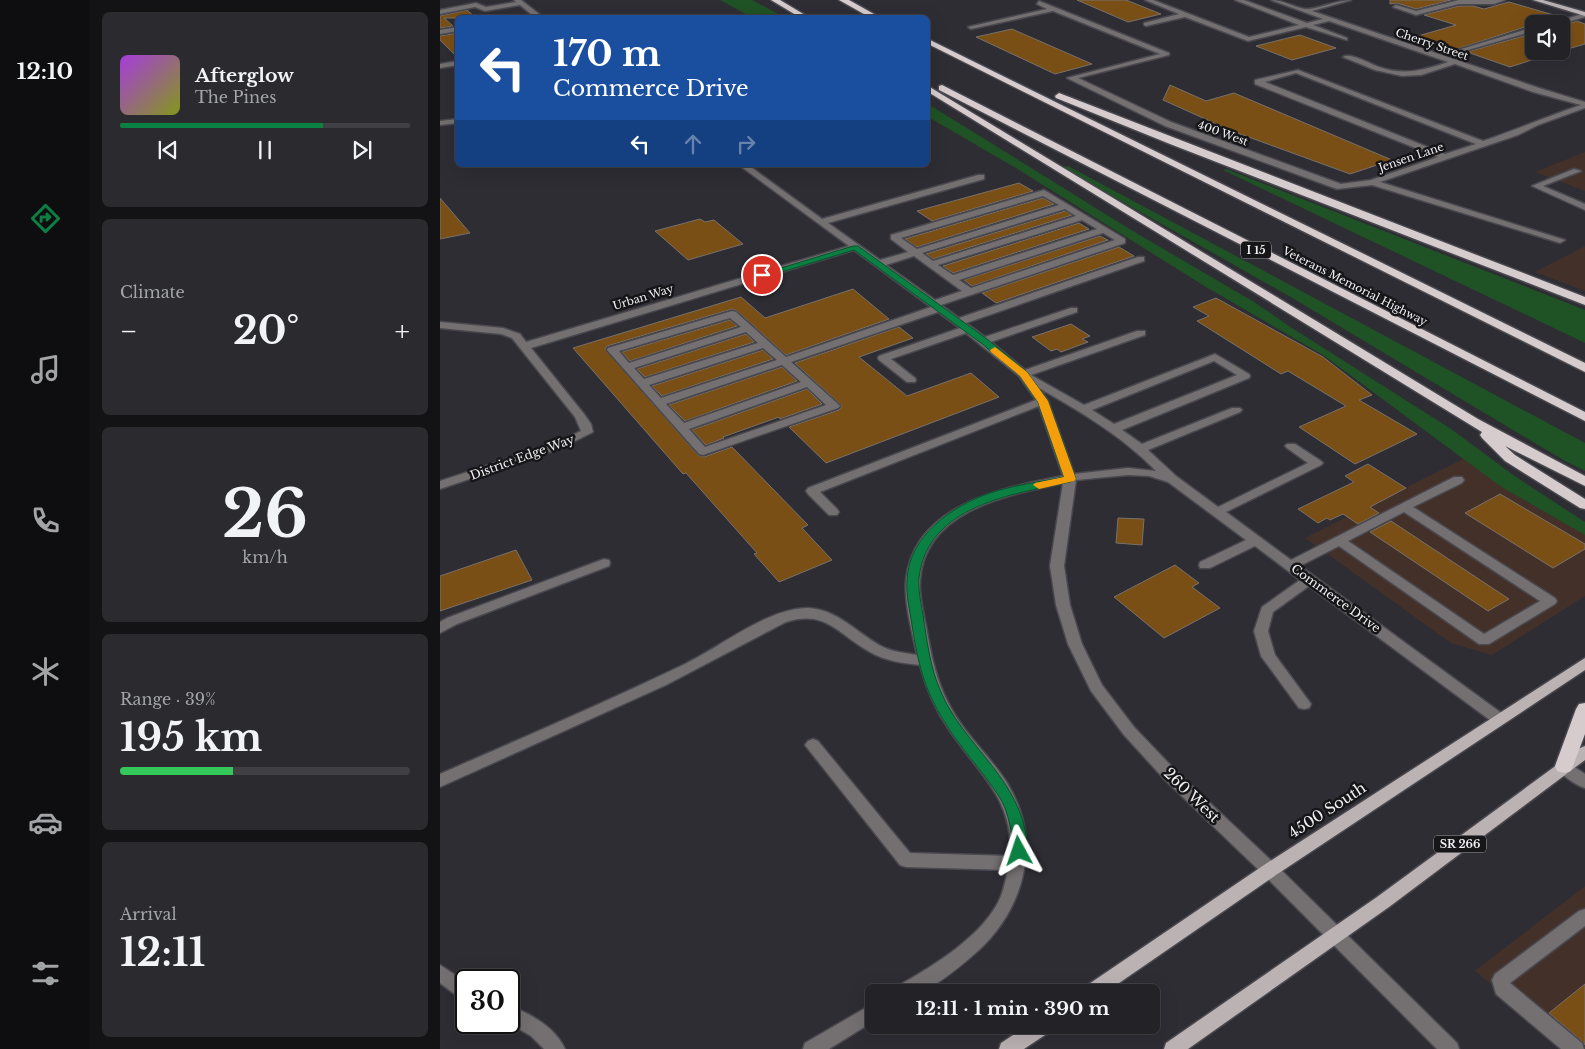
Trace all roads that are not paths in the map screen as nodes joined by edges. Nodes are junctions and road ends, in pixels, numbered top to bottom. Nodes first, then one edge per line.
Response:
1 (775, 0) edge
2 (843, 0) edge
3 (1052, 0) edge
4 (1148, 0) edge
5 (1238, 0) edge
6 (1274, 0) edge
7 (1348, 0) edge
8 (1502, 0) edge
9 (1536, 0) edge
10 (519, 1) edge
11 (1396, 6) dead end
12 (1054, 9) junction
13 (1305, 11) junction
14 (440, 12) edge
15 (1585, 14) edge
16 (538, 15) edge
17 (802, 15) edge
18 (872, 15) edge
19 (1184, 15) junction
20 (1330, 19) junction
21 (1570, 19) edge
22 (1146, 24) dead end
23 (1306, 25) junction
24 (972, 27) dead end
25 (455, 30) edge
26 (440, 32) edge
27 (1525, 32) edge
28 (1345, 39) dead end
29 (930, 42) edge
30 (1461, 50) dead end
31 (1346, 57) dead end
32 (1456, 62) junction
33 (455, 64) edge
34 (440, 66) edge
35 (994, 73) junction
36 (930, 81) edge
37 (930, 90) edge
38 (1585, 105) edge
39 (455, 122) edge
40 (440, 124) edge
41 (1483, 144) junction
42 (1445, 157) junction
43 (746, 167) edge
44 (1582, 170) edge
45 (981, 177) dead end
46 (1372, 182) junction
47 (1066, 206) junction
48 (1585, 207) edge
49 (1082, 217) junction
50 (820, 222) junction
51 (1104, 230) junction
52 (1560, 240) dead end
53 (856, 247) junction
54 (915, 252) junction
55 (1141, 259) dead end
56 (878, 264) junction
57 (931, 264) junction
58 (952, 279) junction
59 (970, 292) junction
60 (1585, 301) edge
61 (936, 306) junction
62 (1074, 310) dead end
63 (958, 322) junction
64 (440, 325) edge
65 (748, 328) junction
66 (967, 329) junction
67 (1140, 333) dead end
68 (984, 341) junction
69 (765, 344) junction
70 (525, 346) junction
71 (784, 361) junction
72 (626, 366) junction
73 (1585, 368) edge
74 (1024, 374) junction
75 (911, 380) dead end
76 (809, 383) junction
77 (642, 384) junction
78 (1043, 401) junction
79 (658, 403) junction
80 (1085, 410) junction
81 (1236, 410) dead end
82 (1585, 417) edge
83 (1473, 422) junction
84 (681, 428) junction
85 (1113, 429) junction
86 (1291, 446) dead end
87 (1140, 448) junction
88 (1070, 479) junction
89 (1172, 479) junction
90 (1458, 480) dead end
91 (1585, 482) edge
92 (440, 486) edge
93 (1585, 505) edge
94 (1404, 508) junction
95 (832, 512) dead end
96 (1217, 512) junction
97 (1256, 540) junction
98 (1340, 541) junction
99 (604, 563) dead end
100 (1205, 564) dead end
101 (1292, 566) junction
102 (1310, 580) junction
103 (440, 628) edge
104 (925, 661) junction
105 (1585, 663) edge
106 (1304, 704) dead end
107 (1585, 709) edge
108 (1499, 719) junction
109 (813, 745) dead end
110 (1585, 752) edge
111 (1564, 766) junction
112 (440, 781) edge
113 (1585, 782) edge
114 (1018, 863) junction
115 (1270, 870) junction
116 (1585, 916) edge
117 (1335, 936) junction
118 (440, 973) edge
119 (455, 984) edge
120 (916, 984) edge
121 (1104, 984) edge
122 (865, 1017) edge
123 (520, 1020) edge
124 (1030, 1034) edge
125 (556, 1049) edge
126 (812, 1049) edge
127 (1008, 1049) edge
128 (1173, 1049) edge
129 (1450, 1049) edge
130 (1575, 1049) edge

1 - 17 highway
2 - 18 highway
3 - 12 street
4 - 19 street
5 - 23 street
6 - 13 street, Cherry Street
7 - 13 street
8 - 11 street
9 - 15 main road
10 - 14 street
10 - 16 street
12 - 24 street
12 - 46 street, 400 West
13 - 20 street, Cherry Street
15 - 21 street
19 - 22 street
19 - 23 street
20 - 23 street
20 - 32 street, Cherry Street
23 - 28 street
25 - 26 street
27 - 30 street
29 - 35 highway
31 - 32 street
32 - 38 street, Cherry Street
33 - 34 street
35 - 60 highway
35 - 73 highway
36 - 82 highway, Veterans Memorial Highway / I 15
37 - 83 highway
38 - 41 street, Jensen Lane
39 - 40 street
41 - 42 street, Jensen Lane
41 - 42 street
42 - 46 street, Jensen Lane
43 - 50 street, Commerce Drive
44 - 48 street
45 - 50 street
46 - 52 street, Jensen Lane
47 - 49 street
47 - 54 street
47 - 54 street
49 - 51 street
49 - 57 street
50 - 53 street, Commerce Drive
51 - 58 street
51 - 59 street
53 - 56 street, Commerce Drive
53 - 70 street, Urban Way
54 - 56 street
54 - 57 street
55 - 63 street
56 - 61 street, Commerce Drive
57 - 58 street
58 - 59 street
59 - 61 street
61 - 63 street, Commerce Drive
61 - 71 street
62 - 68 street
63 - 66 street, Commerce Drive
64 - 70 street
65 - 69 street
65 - 72 street
65 - 72 street
66 - 68 street, Commerce Drive
66 - 75 street
67 - 74 street
68 - 74 street, Commerce Drive
69 - 71 street
69 - 77 street
70 - 92 street, District Edge Way
71 - 76 street
71 - 79 street
72 - 77 street
74 - 78 street, Commerce Drive
74 - 80 street, Commerce Drive
76 - 84 street
76 - 84 street
77 - 79 street
78 - 88 street, Commerce Drive
78 - 95 street
79 - 84 street
80 - 85 street, Commerce Drive
80 - 85 street
81 - 87 street
83 - 91 highway
83 - 93 highway
85 - 87 street, Commerce Drive
86 - 96 street
87 - 89 street, Commerce Drive
88 - 89 street, Commerce Drive
88 - 104 street
88 - 115 street, 260 West
89 - 96 street, Commerce Drive
90 - 94 street
94 - 98 street
94 - 98 street
96 - 97 street, Commerce Drive
97 - 100 street
97 - 101 street, Commerce Drive
98 - 101 street
99 - 103 street
101 - 102 street, Commerce Drive
102 - 106 street
102 - 108 street, Commerce Drive
104 - 112 street
104 - 114 street
105 - 108 main road, 4500 South
107 - 111 highway
108 - 115 main road, 4500 South
109 - 114 street
110 - 111 main road, SR 266
111 - 113 street
111 - 117 main road, SR 266
114 - 120 street
115 - 117 street, 260 West
115 - 121 main road, 4500 South
116 - 130 street
117 - 128 main road, SR 266
117 - 129 street, 260 West
118 - 119 street
122 - 126 street
123 - 125 street
124 - 127 main road

